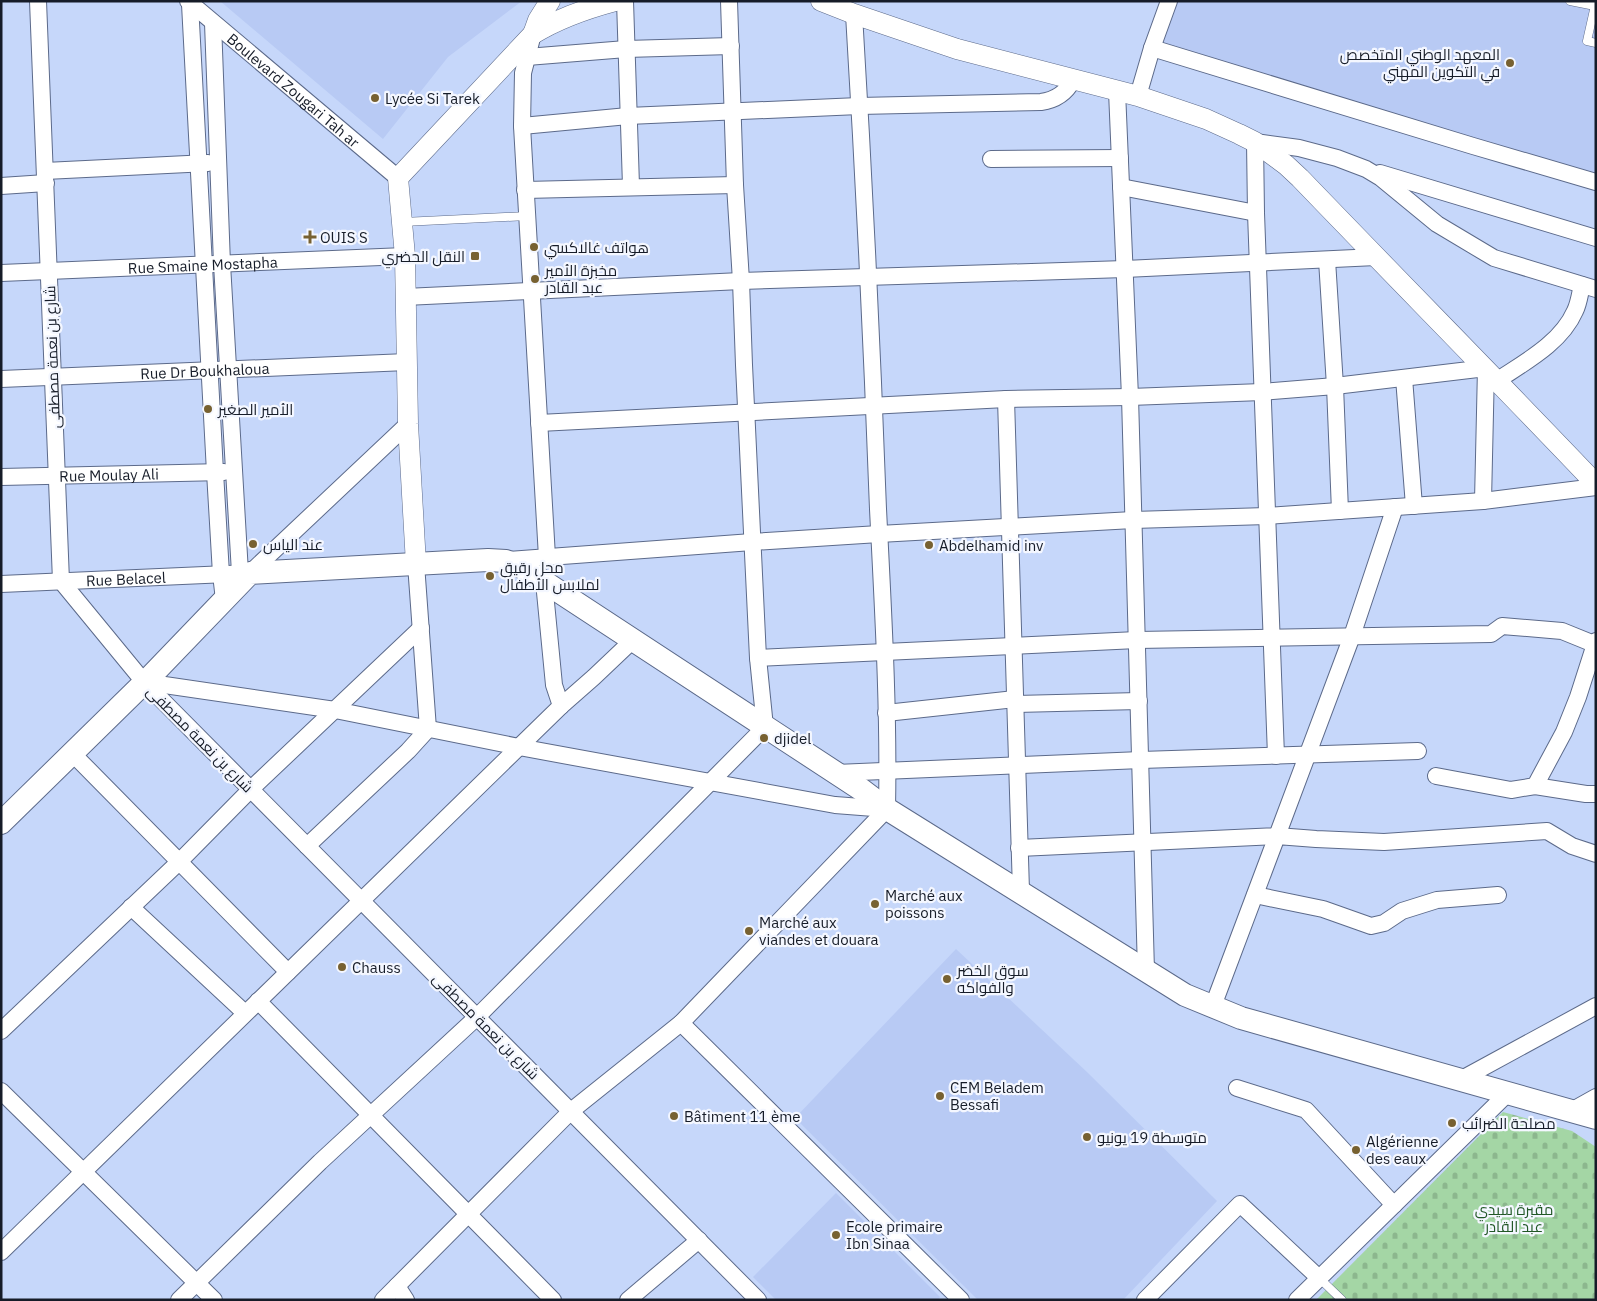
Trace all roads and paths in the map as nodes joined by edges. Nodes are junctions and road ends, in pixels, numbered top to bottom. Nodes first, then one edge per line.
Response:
1 (38, 1) edge
2 (550, 1) edge
3 (615, 1) edge
4 (625, 1) edge
5 (729, 1) edge
6 (821, 1) edge
7 (1169, 1) edge
8 (1570, 1) edge
9 (189, 2) edge
10 (1595, 4) edge
11 (854, 14) junction
12 (213, 22) junction
13 (533, 34) junction
14 (1596, 43) edge
15 (731, 46) junction
16 (1152, 48) junction
17 (626, 50) junction
18 (527, 57) junction
19 (1073, 80) junction
20 (1117, 91) junction
21 (1138, 96) junction
22 (859, 106) junction
23 (734, 112) junction
24 (628, 116) junction
25 (522, 126) junction
26 (1255, 142) junction
27 (1120, 158) junction
28 (991, 159) dead end
29 (199, 163) junction
30 (218, 163) junction
31 (1366, 169) junction
32 (45, 177) junction
33 (398, 178) junction
34 (1596, 182) edge
35 (735, 185) junction
36 (1, 186) edge
37 (630, 186) junction
38 (1121, 188) junction
39 (526, 190) junction
40 (1256, 213) junction
41 (527, 216) junction
42 (402, 222) junction
43 (1596, 238) edge
44 (404, 256) junction
45 (1376, 257) junction
46 (1327, 260) junction
47 (1257, 263) junction
48 (204, 264) junction
49 (222, 264) junction
50 (1125, 269) junction
51 (49, 271) junction
52 (1, 272) edge
53 (868, 277) junction
54 (741, 281) junction
55 (1589, 287) edge
56 (532, 291) junction
57 (405, 297) junction
58 (407, 362) junction
59 (228, 369) junction
60 (209, 370) junction
61 (1492, 374) junction
62 (53, 377) junction
63 (1404, 378) junction
64 (1, 379) edge
65 (1336, 386) junction
66 (1262, 392) junction
67 (1130, 398) junction
68 (1006, 399) junction
69 (874, 406) junction
70 (746, 411) junction
71 (539, 423) junction
72 (408, 424) junction
73 (234, 471) junction
74 (215, 472) junction
75 (57, 474) junction
76 (1, 477) edge
77 (1596, 485) edge
78 (1483, 501) junction
79 (1414, 506) junction
80 (1395, 507) junction
81 (1340, 511) junction
82 (1267, 516) junction
83 (1133, 520) junction
84 (1010, 527) junction
85 (879, 534) junction
86 (752, 542) junction
87 (547, 557) junction
88 (506, 560) junction
89 (416, 564) junction
90 (245, 573) junction
91 (221, 574) junction
92 (61, 581) junction
93 (544, 582) junction
94 (1, 584) edge
95 (224, 600) junction
96 (421, 628) junction
97 (1352, 636) junction
98 (1272, 637) junction
99 (633, 640) junction
100 (1137, 640) junction
101 (1595, 642) edge
102 (1013, 646) junction
103 (884, 652) junction
104 (758, 658) junction
105 (144, 682) junction
106 (1139, 701) junction
107 (1015, 702) junction
108 (561, 706) junction
109 (335, 710) junction
110 (886, 713) junction
111 (765, 726) junction
112 (428, 729) junction
113 (520, 747) junction
114 (1418, 751) dead end
115 (72, 753) junction
116 (1308, 755) junction
117 (1276, 756) junction
118 (1141, 760) junction
119 (1017, 766) junction
120 (888, 771) junction
121 (836, 773) junction
122 (1436, 776) dead end
123 (710, 782) junction
124 (1536, 786) junction
125 (251, 789) junction
126 (1596, 794) edge
127 (887, 809) junction
128 (1, 823) edge
129 (1277, 836) junction
130 (1143, 842) junction
131 (307, 846) junction
132 (1019, 848) junction
133 (1596, 854) edge
134 (179, 862) junction
135 (1021, 892) junction
136 (1255, 895) junction
137 (1498, 895) dead end
138 (362, 901) junction
139 (131, 907) junction
140 (1146, 971) junction
141 (288, 972) junction
142 (258, 1001) junction
143 (1212, 1006) junction
144 (1596, 1006) edge
145 (245, 1013) junction
146 (477, 1016) junction
147 (681, 1023) junction
148 (1, 1031) edge
149 (1460, 1080) junction
150 (1237, 1088) dead end
151 (1, 1091) edge
152 (1508, 1093) junction
153 (1596, 1097) edge
154 (571, 1111) junction
155 (1571, 1111) junction
156 (371, 1116) junction
157 (1596, 1118) edge
158 (1596, 1127) edge
159 (84, 1172) junction
160 (1394, 1206) junction
161 (468, 1215) junction
162 (699, 1240) junction
163 (1, 1252) edge
164 (1318, 1277) junction
165 (197, 1282) junction
166 (397, 1286) junction
167 (957, 1299) edge
168 (179, 1300) edge
169 (214, 1300) edge
170 (383, 1300) edge
171 (406, 1300) edge
172 (553, 1300) edge
173 (628, 1300) edge
174 (758, 1300) edge
175 (1145, 1300) edge
176 (1297, 1300) edge
177 (1342, 1300) edge

1 - 32 street, شارع بن نعمة مصطفى
2 - 13 street
3 - 13 street
4 - 17 street
5 - 15 street
6 - 11 street
7 - 16 street
8 - 10 lane
9 - 12 street, Boulevard Zougari Tah ar
9 - 29 street
10 - 14 lane
11 - 19 street
11 - 22 street
12 - 30 street
12 - 33 street, Boulevard Zougari Tah ar
13 - 18 street
13 - 33 street
15 - 17 street
15 - 23 street
16 - 21 street
16 - 34 street
17 - 18 street
17 - 24 street
18 - 25 street
19 - 20 street
19 - 22 street
20 - 21 street
20 - 27 street
21 - 26 street
22 - 23 street
22 - 53 street
23 - 24 street
23 - 35 street
24 - 25 street
24 - 37 street
25 - 39 street
26 - 31 street
26 - 40 street
26 - 45 street
27 - 28 street
27 - 38 street
29 - 30 street
29 - 32 street
29 - 48 street
30 - 49 street
31 - 43 street
31 - 55 street
32 - 36 street
32 - 51 street, شارع بن نعمة مصطفى
33 - 42 street
35 - 37 street
35 - 54 street
37 - 39 street
38 - 40 street
38 - 50 street
39 - 41 street
40 - 47 street
41 - 42 lane
41 - 56 street
42 - 44 street
44 - 49 street, Rue Smaine Mostapha
44 - 57 street
45 - 46 street
45 - 61 street
46 - 47 street
46 - 65 street
47 - 50 street
47 - 66 street
48 - 49 street, Rue Smaine Mostapha
48 - 51 street, Rue Smaine Mostapha
48 - 60 street
49 - 59 street
50 - 53 street
50 - 67 street
51 - 52 street, Rue Smaine Mostapha
51 - 62 street, شارع بن نعمة مصطفى
53 - 54 street
53 - 69 street
54 - 56 street
54 - 70 street
55 - 61 street
56 - 57 street
56 - 71 street
57 - 58 street
58 - 59 street, Rue Dr Boukhaloua
58 - 72 street
59 - 60 street, Rue Dr Boukhaloua
59 - 73 street
60 - 62 street, Rue Dr Boukhaloua
60 - 74 street
61 - 63 street
61 - 77 street
61 - 78 street
62 - 64 street, Rue Dr Boukhaloua
62 - 75 street, شارع بن نعمة مصطفى
63 - 65 street
63 - 79 street
65 - 66 street
65 - 81 street
66 - 67 street
66 - 82 street
67 - 68 street
67 - 83 street
68 - 69 street
68 - 84 street
69 - 70 street
69 - 85 street
70 - 71 street
70 - 86 street
71 - 87 street
72 - 89 street
72 - 90 street
73 - 74 street, Rue Moulay Ali
73 - 90 street
74 - 75 street, Rue Moulay Ali
74 - 91 street
75 - 76 street, Rue Moulay Ali
75 - 92 street, شارع بن نعمة مصطفى
77 - 78 street
78 - 79 street
79 - 80 street
80 - 81 street
80 - 97 street
81 - 82 street
82 - 83 street
82 - 98 street
83 - 84 street
83 - 100 street
84 - 85 street
84 - 102 street
85 - 86 street
85 - 103 street
86 - 87 street
86 - 104 street
87 - 88 street
88 - 89 main road
88 - 93 main road
89 - 90 main road
89 - 96 street
90 - 91 street, Rue Belacel
90 - 95 main road
91 - 92 street, Rue Belacel
91 - 95 street
92 - 94 street, Rue Belacel
92 - 105 street, شارع بن نعمة مصطفى
93 - 99 main road
93 - 108 street
95 - 105 main road
96 - 109 street
96 - 112 street
97 - 98 street
97 - 101 street
97 - 116 street
98 - 100 street
98 - 117 street
99 - 108 street
99 - 111 main road
100 - 102 street
100 - 106 street
101 - 124 street
102 - 103 street
102 - 107 street
103 - 104 street
103 - 110 street
104 - 111 street
105 - 109 street
105 - 115 main road
105 - 125 street, شارع بن نعمة مصطفى
106 - 107 street
106 - 118 street
107 - 110 street
107 - 119 street
108 - 113 street
109 - 112 street
109 - 125 street
110 - 120 street
111 - 121 main road
111 - 123 street
112 - 113 street
112 - 131 street
113 - 123 street
113 - 138 street
114 - 116 street
115 - 128 main road
115 - 134 street
116 - 117 street
116 - 129 street
117 - 118 street
118 - 119 street
118 - 130 street
119 - 120 street
119 - 132 street
120 - 121 street
120 - 127 street
121 - 127 main road
122 - 124 street
123 - 127 street
123 - 146 street
124 - 126 street
125 - 131 street, شارع بن نعمة مصطفى
125 - 134 street
127 - 135 main road
127 - 147 street
129 - 130 street
129 - 133 street
129 - 136 street
130 - 132 street
130 - 140 street
131 - 138 street, شارع بن نعمة مصطفى
132 - 135 street
134 - 139 street
134 - 141 street
135 - 140 main road
136 - 137 street
136 - 143 street
138 - 141 street
138 - 146 street, شارع بن نعمة مصطفى
139 - 145 street
139 - 148 street
140 - 143 main road
141 - 142 street
142 - 145 street
142 - 156 street
143 - 149 main road
144 - 149 street
145 - 159 street
146 - 154 street, شارع بن نعمة مصطفى
146 - 156 street
147 - 154 street
147 - 167 street
149 - 152 main road
150 - 160 street
151 - 159 street
152 - 155 main road
152 - 160 street
153 - 155 street
154 - 161 street
154 - 162 street, شارع بن نعمة مصطفى
155 - 157 main road
155 - 158 street
156 - 161 street
156 - 165 street
159 - 163 street
159 - 165 street
160 - 164 street
161 - 166 street
161 - 172 street
162 - 173 street
162 - 174 street, شارع بن نعمة مصطفى
164 - 175 street
164 - 176 street
164 - 177 lane
165 - 168 street
165 - 169 street
166 - 170 street
166 - 171 street

